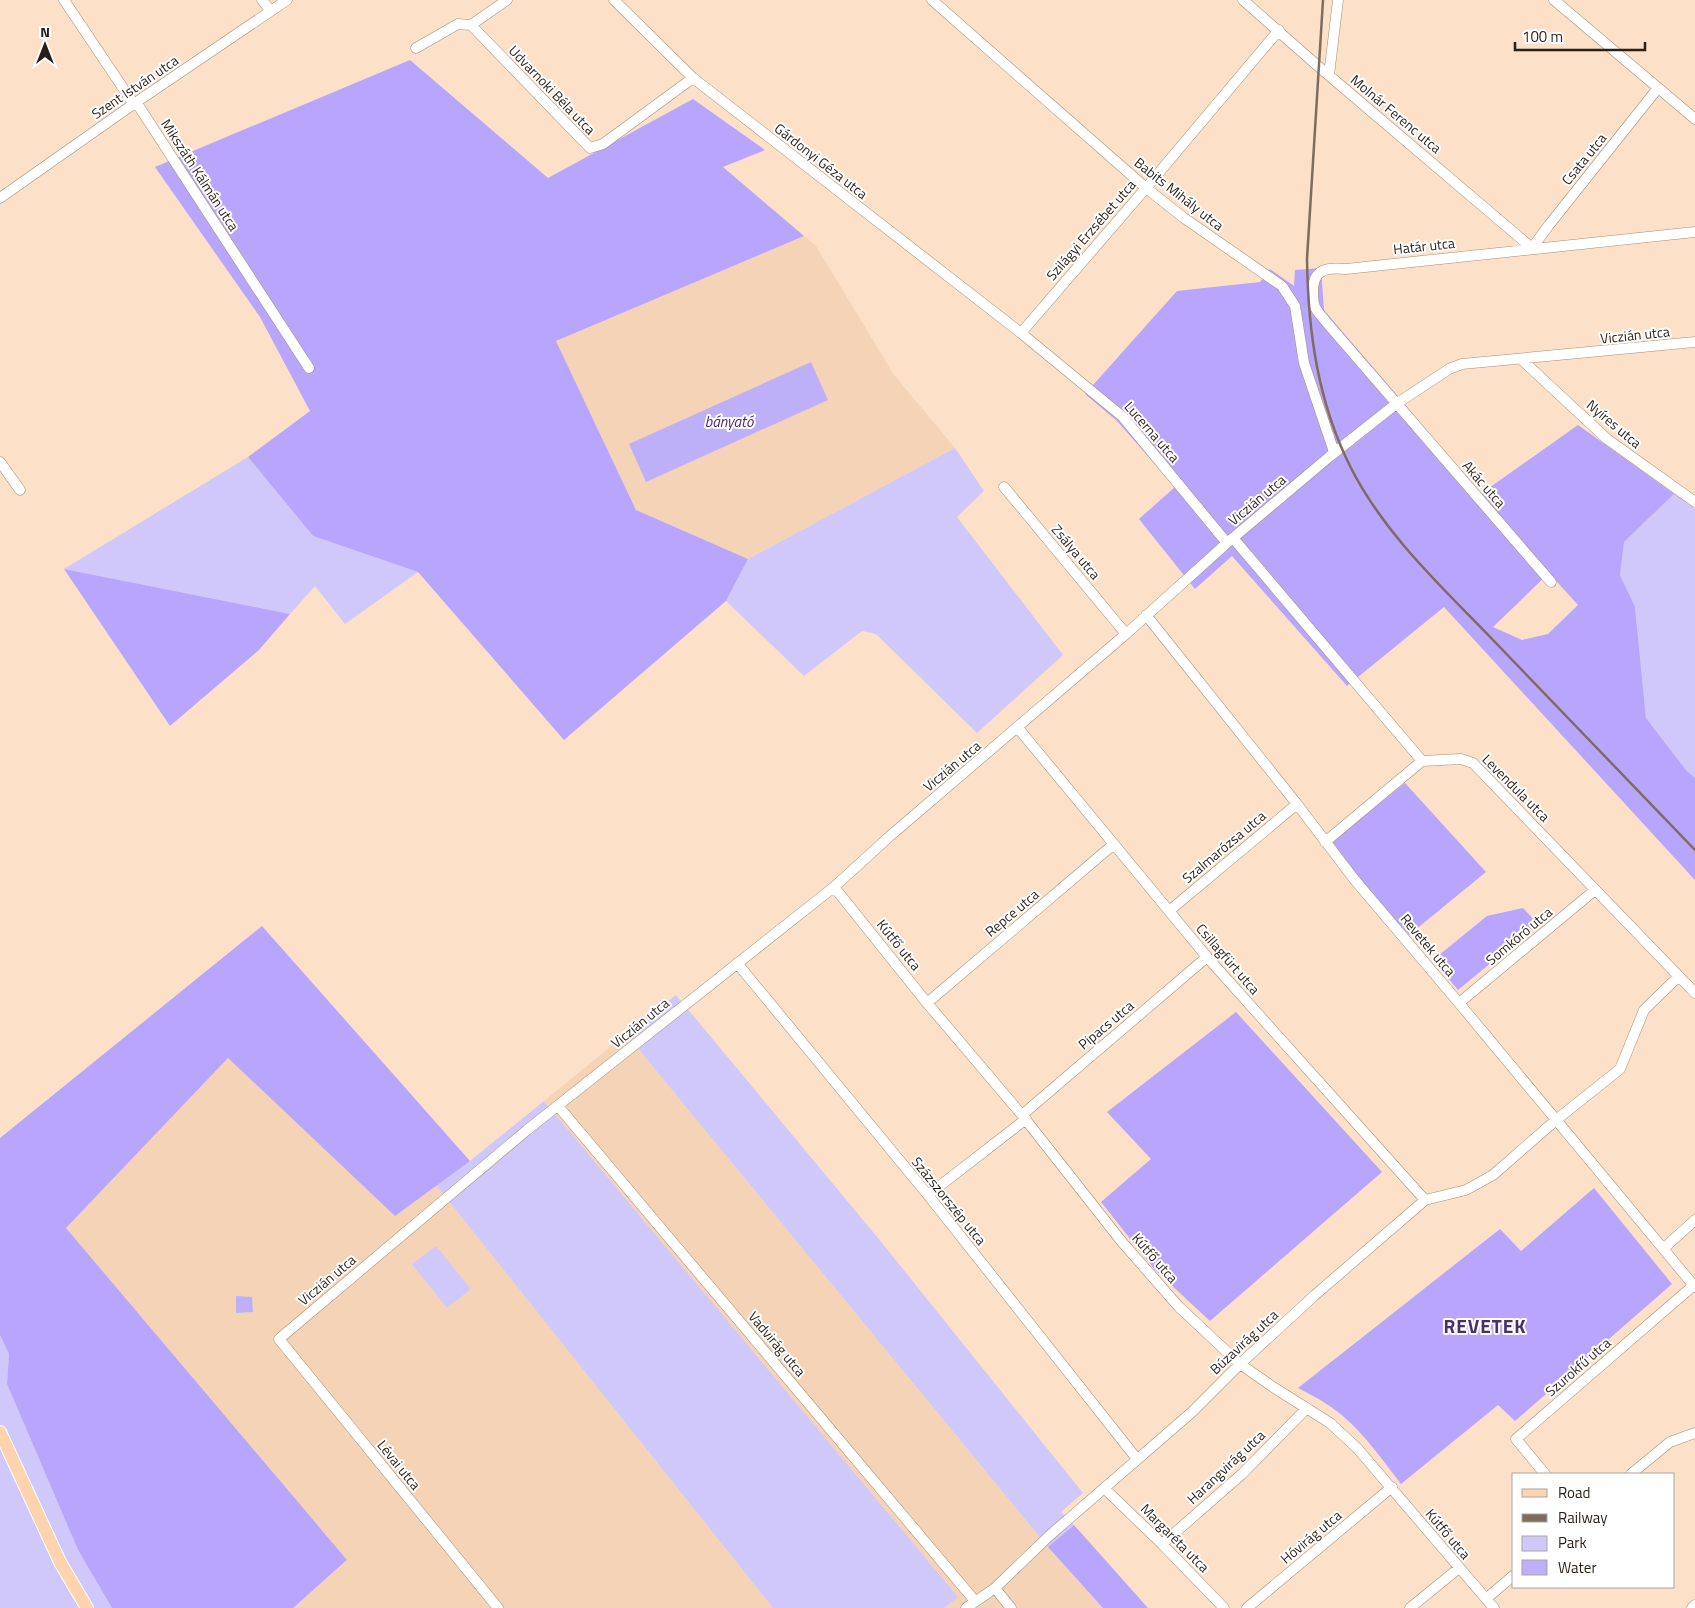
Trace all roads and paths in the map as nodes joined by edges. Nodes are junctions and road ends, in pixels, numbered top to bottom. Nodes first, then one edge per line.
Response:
1 (64, 0) edge
2 (262, 0) edge
3 (287, 0) edge
4 (507, 0) edge
5 (614, 0) edge
6 (932, 0) edge
7 (1243, 0) edge
8 (1338, 0) edge
9 (1554, 0) edge
10 (271, 11) junction
11 (471, 25) junction
12 (1278, 30) junction
13 (416, 48) dead end
14 (1329, 75) junction
15 (693, 78) junction
16 (1658, 88) junction
17 (135, 103) junction
18 (1695, 119) edge
19 (1146, 188) junction
20 (0, 198) edge
21 (1695, 232) edge
22 (1532, 248) junction
23 (1021, 333) junction
24 (1695, 342) edge
25 (1522, 360) junction
26 (309, 368) dead end
27 (1396, 404) junction
28 (1334, 452) junction
29 (0, 462) edge
30 (1004, 487) dead end
31 (20, 490) dead end
32 (1695, 502) edge
33 (1230, 540) junction
34 (1551, 582) dead end
35 (1146, 615) junction
36 (1126, 634) junction
37 (1018, 728) junction
38 (1422, 761) junction
39 (1297, 804) junction
40 (1325, 842) junction
41 (1114, 844) junction
42 (834, 887) junction
43 (1596, 890) junction
44 (1169, 911) junction
45 (1207, 957) junction
46 (737, 963) junction
47 (1679, 976) junction
48 (1695, 993) edge
49 (1459, 1003) junction
50 (928, 1004) junction
51 (558, 1106) junction
52 (1024, 1117) junction
53 (1556, 1120) junction
54 (928, 1195) junction
55 (1425, 1200) junction
56 (1695, 1220) edge
57 (1664, 1248) junction
58 (1694, 1286) edge
59 (279, 1339) joint
60 (1240, 1364) junction
61 (1307, 1408) junction
62 (0, 1432) edge
63 (1695, 1433) edge
64 (1136, 1459) junction
65 (1544, 1473) edge
66 (1632, 1473) edge
67 (1392, 1488) junction
68 (1105, 1489) junction
69 (1162, 1544) junction
70 (1459, 1568) junction
71 (1512, 1577) edge
72 (995, 1588) junction
73 (1486, 1598) junction
74 (974, 1601) junction
75 (1695, 1605) edge
76 (87, 1608) edge
77 (498, 1608) edge
78 (966, 1608) edge
79 (1011, 1608) edge
80 (1224, 1608) edge
81 (1247, 1608) edge
82 (1410, 1608) edge
83 (1494, 1608) edge
84 (1692, 1608) edge

1 - 17 street, Mikszáth Kálmán utca
2 - 10 street
3 - 10 street, Szent István utca
4 - 11 street
5 - 15 street, Gárdonyi Géza utca
6 - 19 street, Babits Mihály utca
7 - 12 street, Molnár Ferenc utca
8 - 14 street
9 - 16 street
10 - 17 street, Szent István utca
11 - 13 street
11 - 15 street, Udvarnoki Béla utca
12 - 14 street, Molnár Ferenc utca
12 - 19 street, Szilágyi Erzsébet utca
14 - 22 street, Molnár Ferenc utca
15 - 23 street, Gárdonyi Géza utca
16 - 18 street
16 - 22 street, Csata utca
17 - 20 street, Szent István utca
17 - 26 street, Mikszáth Kálmán utca
19 - 23 street, Szilágyi Erzsébet utca
19 - 28 street, Babits Mihály utca
21 - 22 street, Határ utca
22 - 27 street, Határ utca
23 - 33 street, Lucerna utca
24 - 25 street, Viczián utca
25 - 27 street, Viczián utca
25 - 32 street, Nyíres utca
27 - 28 street, Viczián utca
27 - 34 street, Akác utca
28 - 33 street, Viczián utca
29 - 31 street
30 - 36 street, Zsálya utca
33 - 35 street, Viczián utca
33 - 38 street
35 - 36 street, Viczián utca
35 - 39 street, Revetek utca
36 - 37 street, Viczián utca
37 - 41 street, Csillagfürt utca
37 - 42 street, Viczián utca
38 - 40 street
38 - 43 street, Levendula utca
39 - 40 street, Revetek utca
39 - 44 street, Szalmarózsa utca
40 - 49 street, Revetek utca
41 - 44 street, Csillagfürt utca
41 - 50 street, Repce utca
42 - 46 street, Viczián utca
42 - 50 street, Kútfő utca
43 - 47 street, Levendula utca
43 - 49 street, Somkóró utca
44 - 45 street, Csillagfürt utca
45 - 52 street, Pipacs utca
45 - 55 street, Csillagfürt utca
46 - 51 street, Viczián utca
46 - 54 street, Százszorszép utca
47 - 48 street, Levendula utca
47 - 53 street, Búzavirág utca
49 - 53 street, Revetek utca
50 - 52 street, Kútfő utca
51 - 59 street, Viczián utca
51 - 74 street, Vadvirág utca
52 - 54 street, Pipacs utca
52 - 60 street, Kútfő utca
53 - 55 street, Búzavirág utca
53 - 57 street, Revetek utca
54 - 64 street, Százszorszép utca
55 - 60 street, Búzavirág utca
56 - 57 street
57 - 58 street, Revetek utca
58 - 65 street, Szurokfű utca
59 - 77 street, Lévai utca
60 - 61 street, Kútfő utca
60 - 64 street, Búzavirág utca
61 - 67 street, Kútfő utca
61 - 69 street, Harangvirág utca
62 - 76 main road
63 - 66 street
64 - 68 street, Búzavirág utca
67 - 70 street, Kútfő utca
67 - 81 street, Hóvirág utca
68 - 69 street, Margaréta utca
68 - 72 street, Búzavirág utca
69 - 80 street, Margaréta utca
70 - 73 street, Kútfő utca
70 - 82 street
71 - 73 street
72 - 74 street, Búzavirág utca
72 - 79 street
73 - 83 street, Kútfő utca
74 - 78 street, Búzavirág utca
75 - 84 street

